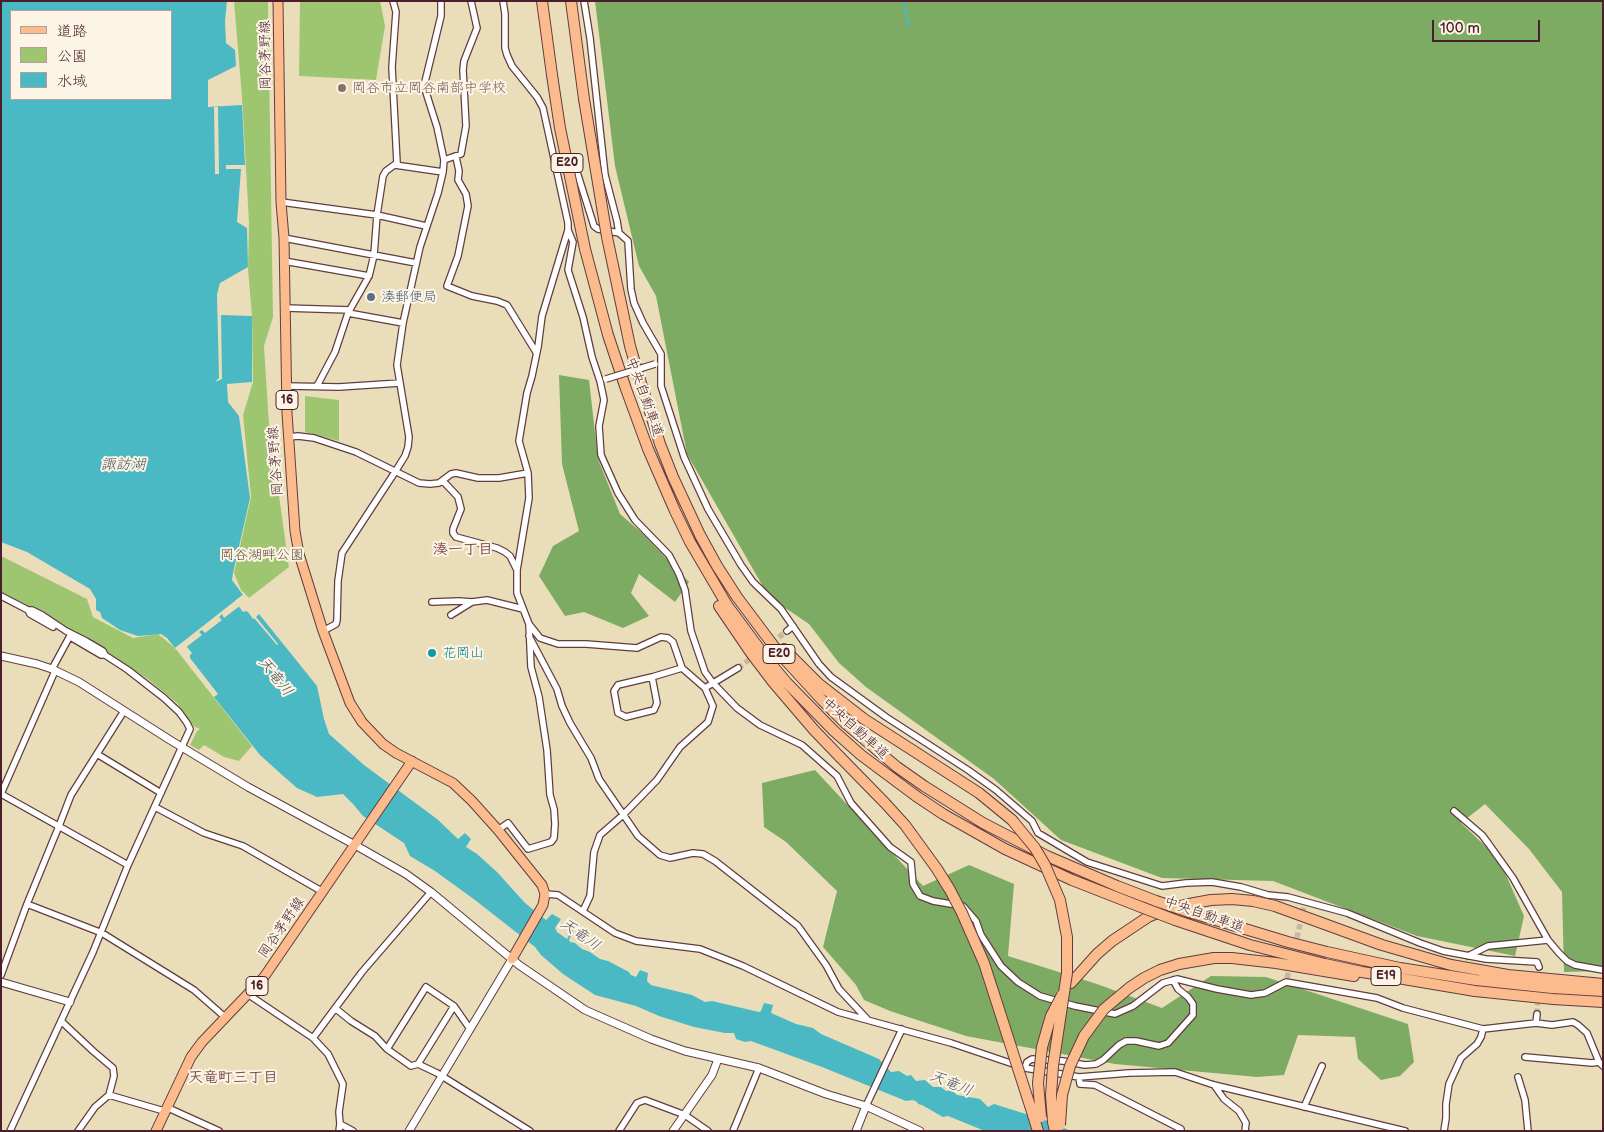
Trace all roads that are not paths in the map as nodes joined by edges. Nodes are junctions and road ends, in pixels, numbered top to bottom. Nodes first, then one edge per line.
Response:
1 (278, 1) edge
2 (393, 1) edge
3 (441, 1) edge
4 (471, 1) edge
5 (503, 1) edge
6 (542, 1) edge
7 (571, 1) edge
8 (584, 1) edge
9 (456, 157) junction
10 (444, 160) junction
11 (555, 162) junction
12 (395, 164) junction
13 (443, 172) junction
14 (281, 202) junction
15 (377, 215) junction
16 (426, 226) junction
17 (568, 230) junction
18 (619, 234) junction
19 (284, 238) junction
20 (374, 255) junction
21 (284, 261) junction
22 (416, 263) junction
23 (369, 276) junction
24 (285, 308) junction
25 (349, 312) junction
26 (623, 313) junction
27 (403, 323) junction
28 (536, 352) junction
29 (662, 361) junction
30 (603, 380) junction
31 (400, 384) junction
32 (286, 386) junction
33 (317, 386) junction
34 (626, 389) junction
35 (289, 437) junction
36 (395, 472) junction
37 (528, 473) junction
38 (443, 481) junction
39 (517, 570) junction
40 (1, 596) edge
41 (432, 602) dead end
42 (472, 602) junction
43 (523, 609) junction
44 (451, 615) dead end
45 (529, 624) junction
46 (794, 626) junction
47 (323, 630) junction
48 (787, 631) tunnel mouth
49 (71, 635) junction
50 (529, 635) junction
51 (1, 656) edge
52 (682, 668) junction
53 (738, 668) tunnel mouth
54 (54, 670) junction
55 (652, 677) junction
56 (713, 683) junction
57 (705, 688) junction
58 (124, 711) junction
59 (182, 747) junction
60 (97, 754) junction
61 (409, 765) junction
62 (161, 793) junction
63 (1, 794) edge
64 (155, 807) junction
65 (1454, 811) dead end
66 (623, 815) junction
67 (59, 826) junction
68 (498, 830) junction
69 (357, 842) junction
70 (128, 865) junction
71 (323, 892) junction
72 (431, 892) junction
73 (545, 897) junction
74 (27, 904) junction
75 (583, 911) junction
76 (1189, 912) joint
77 (1175, 920) joint
78 (102, 932) junction
79 (1548, 940) junction
80 (513, 956) junction
81 (1468, 956) junction
82 (1539, 967) dead end
83 (1603, 970) edge
84 (1, 975) edge
85 (1069, 978) junction
86 (1173, 980) junction
87 (1, 982) edge
88 (1603, 984) edge
89 (1603, 991) edge
90 (249, 995) junction
91 (70, 1002) junction
92 (1603, 1002) edge
93 (454, 1006) junction
94 (335, 1008) junction
95 (1603, 1008) edge
96 (1537, 1014) tunnel mouth
97 (226, 1018) junction
98 (869, 1020) junction
99 (61, 1021) junction
100 (1536, 1023) junction
101 (470, 1029) junction
102 (902, 1029) junction
103 (1483, 1029) junction
104 (313, 1038) junction
105 (387, 1049) junction
106 (1525, 1057) dead end
107 (718, 1059) junction
108 (418, 1064) junction
109 (1601, 1064) edge
110 (1322, 1066) dead end
111 (759, 1068) junction
112 (1025, 1068) junction
113 (442, 1076) junction
114 (1080, 1077) junction
115 (1518, 1077) dead end
116 (1214, 1085) junction
117 (109, 1095) junction
118 (867, 1103) junction
119 (1304, 1107) junction
120 (165, 1109) junction
121 (685, 1115) junction
122 (340, 1124) junction
123 (1378, 1124) junction
124 (10, 1131) edge
125 (78, 1131) edge
126 (156, 1131) edge
127 (219, 1131) edge
128 (339, 1131) edge
129 (353, 1131) edge
130 (409, 1131) edge
131 (530, 1131) edge
132 (619, 1131) edge
133 (673, 1131) edge
134 (708, 1131) edge
135 (733, 1131) edge
136 (856, 1131) edge
137 (920, 1131) edge
138 (1038, 1131) edge
139 (1044, 1131) edge
140 (1055, 1131) edge
141 (1061, 1131) edge
142 (1182, 1131) edge
143 (1245, 1131) edge
144 (1385, 1131) edge
145 (1405, 1131) edge
146 (1444, 1131) edge
147 (1528, 1131) edge

1 - 14 main road, 岡谷茅野線 / 16
2 - 12 street
3 - 10 street
4 - 9 street
5 - 11 street
6 - 34 highway, 中央自動車道 / E20, bridge
7 - 26 highway, 中央自動車道 / E20, bridge
8 - 18 street
9 - 10 street
9 - 28 street
10 - 13 street
11 - 17 street
11 - 18 street
12 - 13 street
12 - 15 street
13 - 16 street
14 - 15 street
14 - 19 main road, 岡谷茅野線 / 16
15 - 16 street
15 - 20 street
16 - 22 street
17 - 28 street
17 - 30 street
18 - 29 street
19 - 20 street
19 - 21 main road, 岡谷茅野線 / 16
20 - 22 street
20 - 23 street
21 - 23 street
21 - 24 main road, 岡谷茅野線 / 16
22 - 27 street
23 - 25 street
24 - 25 street
24 - 32 main road, 岡谷茅野線 / 16
25 - 27 street
25 - 33 street
26 - 76 highway, 中央自動車道 / E20, bridge
26 - 85 highway, bridge
27 - 31 street
28 - 37 street
29 - 30 street, bridge
29 - 46 street
30 - 56 street
31 - 33 street
31 - 36 street
32 - 33 street
32 - 35 main road, 岡谷茅野線 / 16
34 - 77 highway, 中央自動車道 / E20, bridge
34 - 138 highway, bridge
35 - 36 street
35 - 47 main road, 岡谷茅野線 / 16
36 - 38 street
36 - 47 street
37 - 38 street
37 - 39 street
38 - 39 street
39 - 43 street
40 - 49 street
41 - 42 street
42 - 43 street
42 - 44 street
43 - 45 street
45 - 50 street
45 - 52 street
46 - 48 street
46 - 81 street
47 - 61 main road, 岡谷茅野線 / 16
49 - 54 street
49 - 59 street
50 - 66 street
50 - 68 street
51 - 54 street
52 - 55 street
52 - 57 street
53 - 56 street
54 - 58 street
54 - 63 street
55 - 55 street
56 - 57 street
56 - 86 street
57 - 66 street
58 - 59 street
58 - 60 street
59 - 62 street
59 - 69 street
60 - 62 street
60 - 67 street
61 - 68 main road, 岡谷茅野線 / 16
61 - 69 main road, 岡谷茅野線 / 16
62 - 64 street
63 - 67 street
64 - 70 street
64 - 71 street
65 - 79 street
66 - 75 street
66 - 98 street
67 - 70 street
67 - 74 street
68 - 73 main road, 岡谷茅野線 / 16
69 - 71 main road, 岡谷茅野線 / 16
69 - 72 street
70 - 78 street
71 - 90 main road, 岡谷茅野線 / 16
72 - 80 street
72 - 94 street
73 - 75 street
73 - 80 main road
74 - 78 street
74 - 84 street
75 - 98 street
76 - 89 highway, 中央自動車道 / E19
77 - 92 highway, 中央自動車道 / E19
78 - 91 street
78 - 97 street
79 - 81 street
79 - 83 street
80 - 101 street
80 - 107 street
81 - 82 street
85 - 88 highway
85 - 139 highway, bridge
85 - 140 highway, bridge
86 - 103 street
86 - 112 street
87 - 91 street
90 - 97 main road, 岡谷茅野線 / 16
90 - 104 street
91 - 99 street
93 - 101 street
93 - 105 street
93 - 108 street
94 - 104 street
94 - 105 street
95 - 141 highway, bridge
96 - 100 street
97 - 120 main road, 岡谷茅野線 / 16
98 - 102 street
99 - 117 street
99 - 124 street
100 - 103 street
100 - 109 street
101 - 113 street
102 - 112 street
102 - 118 street
103 - 146 street
104 - 122 street
105 - 108 street
106 - 109 street
107 - 111 street
107 - 121 street
108 - 113 street
110 - 119 street
111 - 118 street
111 - 135 street
112 - 114 street
113 - 130 street
113 - 131 street
114 - 116 street
114 - 142 street
115 - 147 street
116 - 119 street
116 - 143 street
117 - 120 street
117 - 125 street
118 - 136 street
118 - 137 street
119 - 123 street
120 - 126 main road, 岡谷茅野線 / 16
120 - 127 street
121 - 132 street
121 - 133 street
121 - 134 street
122 - 128 street
122 - 129 street
123 - 144 street
123 - 145 street

